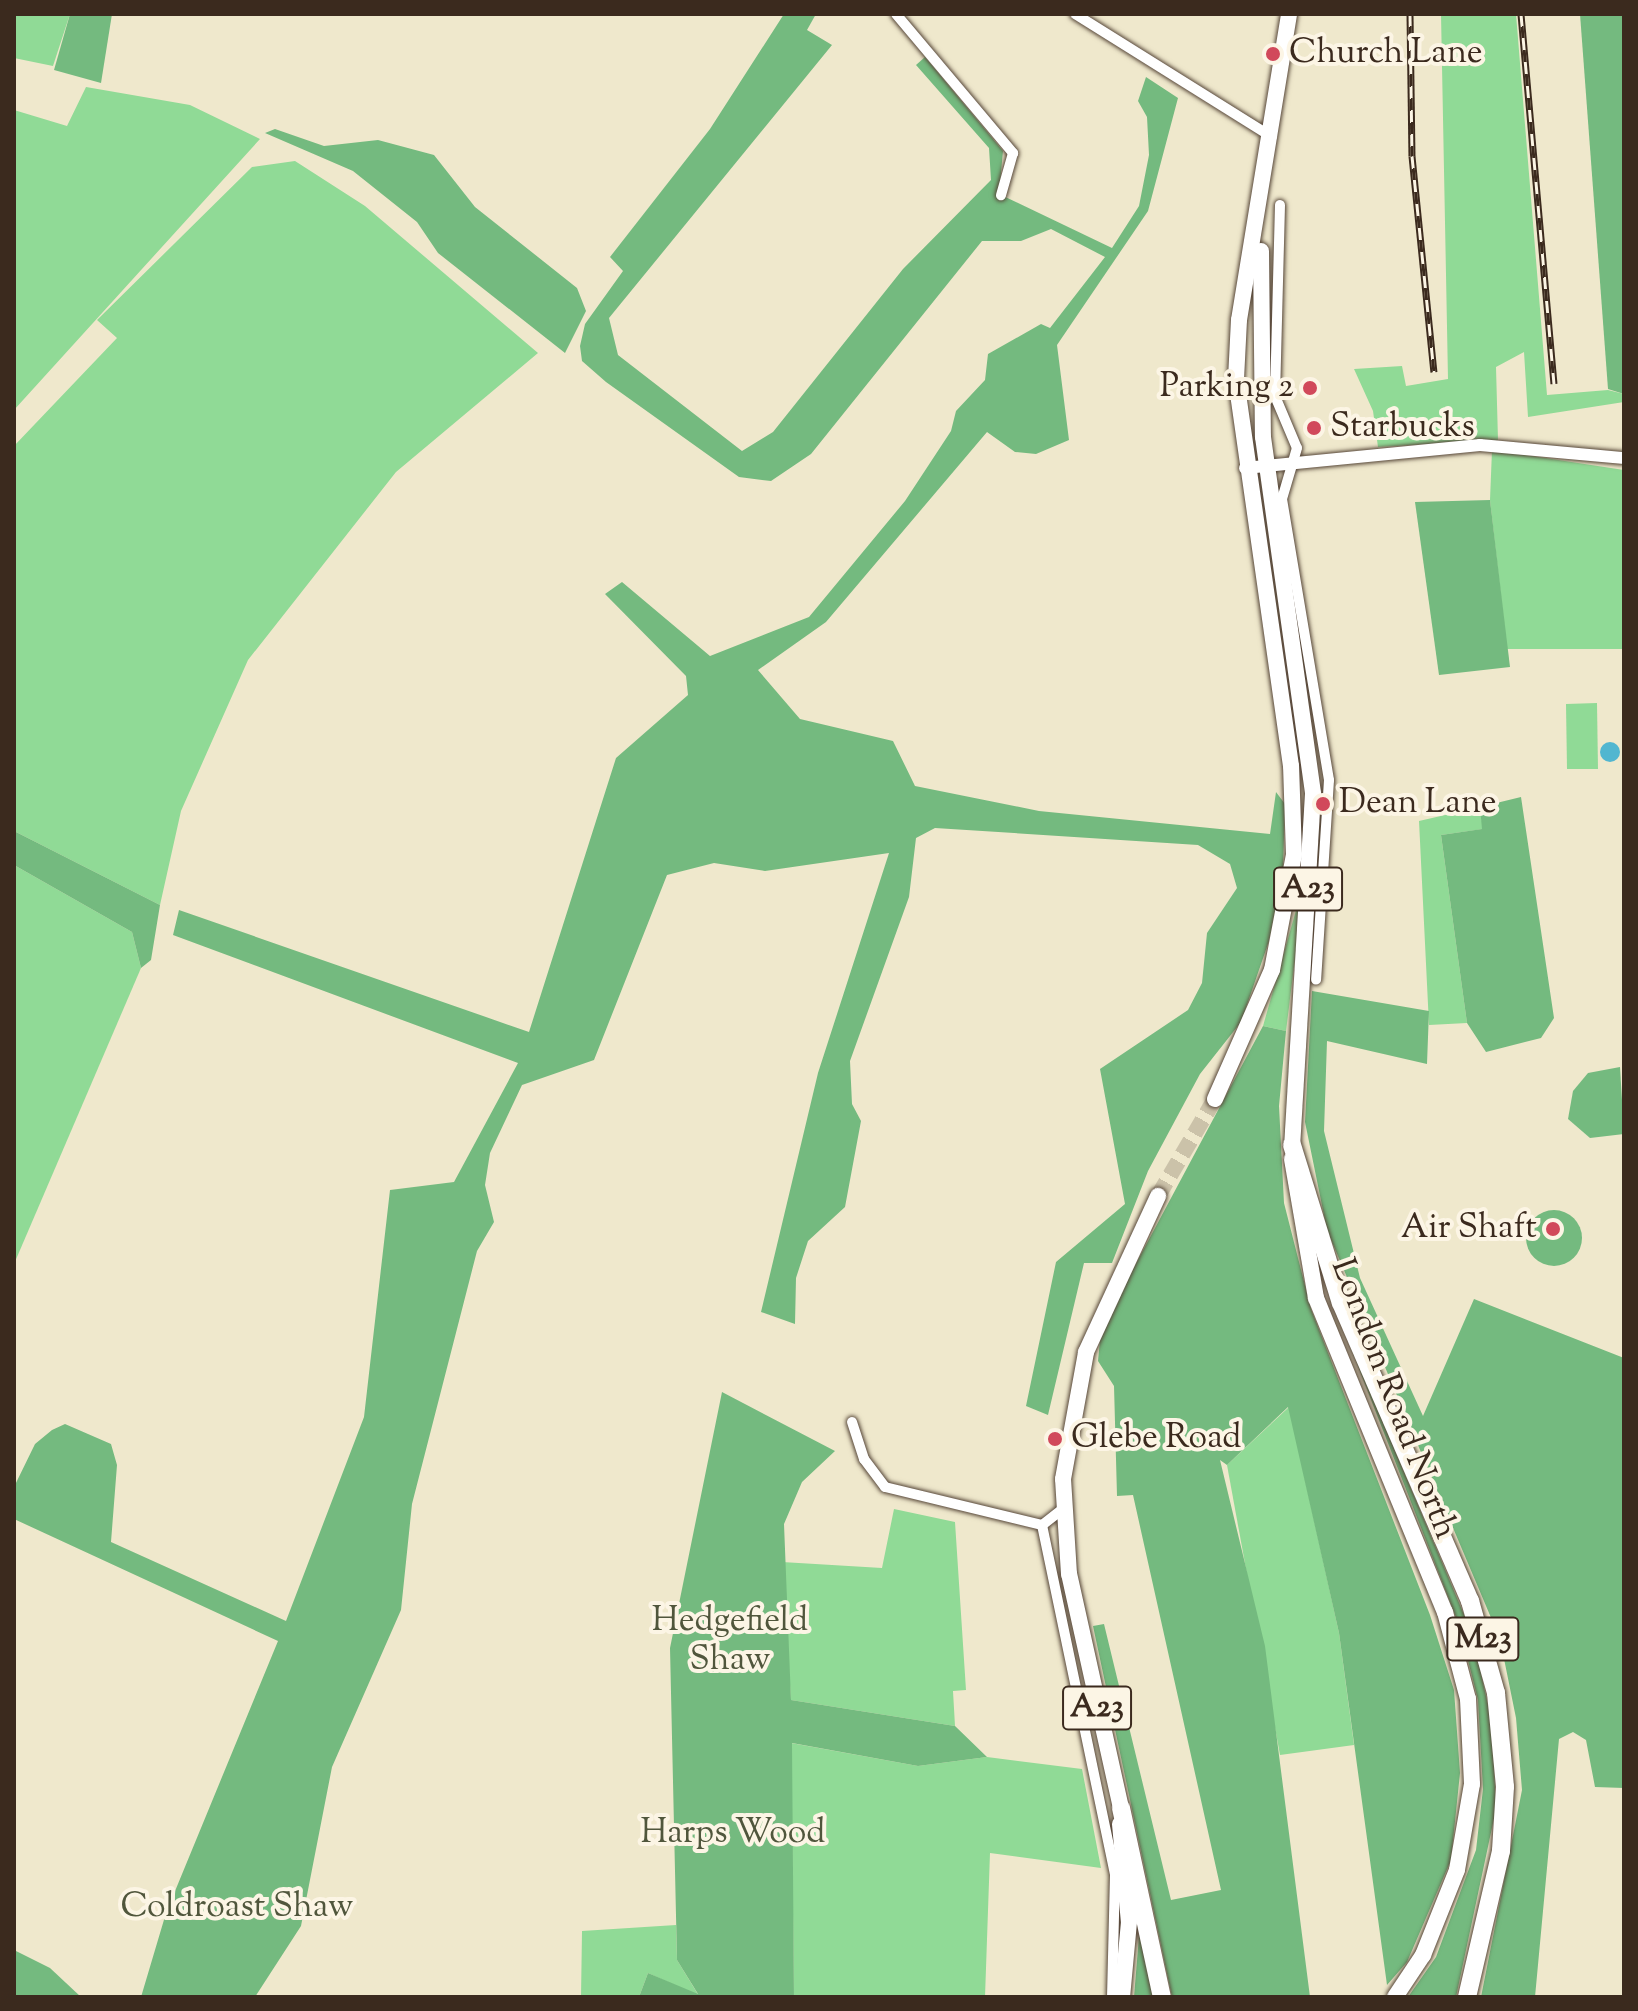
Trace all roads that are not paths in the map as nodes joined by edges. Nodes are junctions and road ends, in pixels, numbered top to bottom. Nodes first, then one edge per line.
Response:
1 (896, 14) edge
2 (1075, 14) edge
3 (1289, 14) edge
4 (1272, 137) junction
5 (1001, 195) dead end
6 (1263, 202) junction
7 (1280, 205) dead end
8 (1266, 360) junction
9 (1624, 458) edge
10 (1296, 464) junction
11 (1245, 468) junction
12 (1267, 468) junction
13 (1282, 499) junction
14 (1274, 517) junction
15 (1316, 980) dead end
16 (1215, 1099) tunnel mouth
17 (1292, 1145) junction
18 (1158, 1196) tunnel mouth
19 (852, 1422) dead end
20 (1064, 1508) junction
21 (1042, 1525) junction
22 (1121, 1808) junction
23 (1112, 1997) edge
24 (1122, 1997) edge
25 (1162, 1997) edge
26 (1395, 1997) edge
27 (1467, 1997) edge

1 - 5 street
2 - 4 street
3 - 4 main road, A23
4 - 6 main road, A23
6 - 8 main road, A23
6 - 11 main road, A23
7 - 8 street
8 - 10 street
8 - 12 main road, A23
9 - 10 street
10 - 12 street
10 - 13 street
11 - 12 street
11 - 16 main road, A23
12 - 14 main road, London Road North / A23
13 - 14 street
13 - 15 street
14 - 17 main road, London Road North / A23
17 - 26 main road, London Road North / A23
17 - 27 highway, M23
18 - 20 main road, A23
19 - 21 street
20 - 21 street
20 - 22 main road, A23
21 - 23 street
22 - 24 main road, A23
22 - 25 highway

